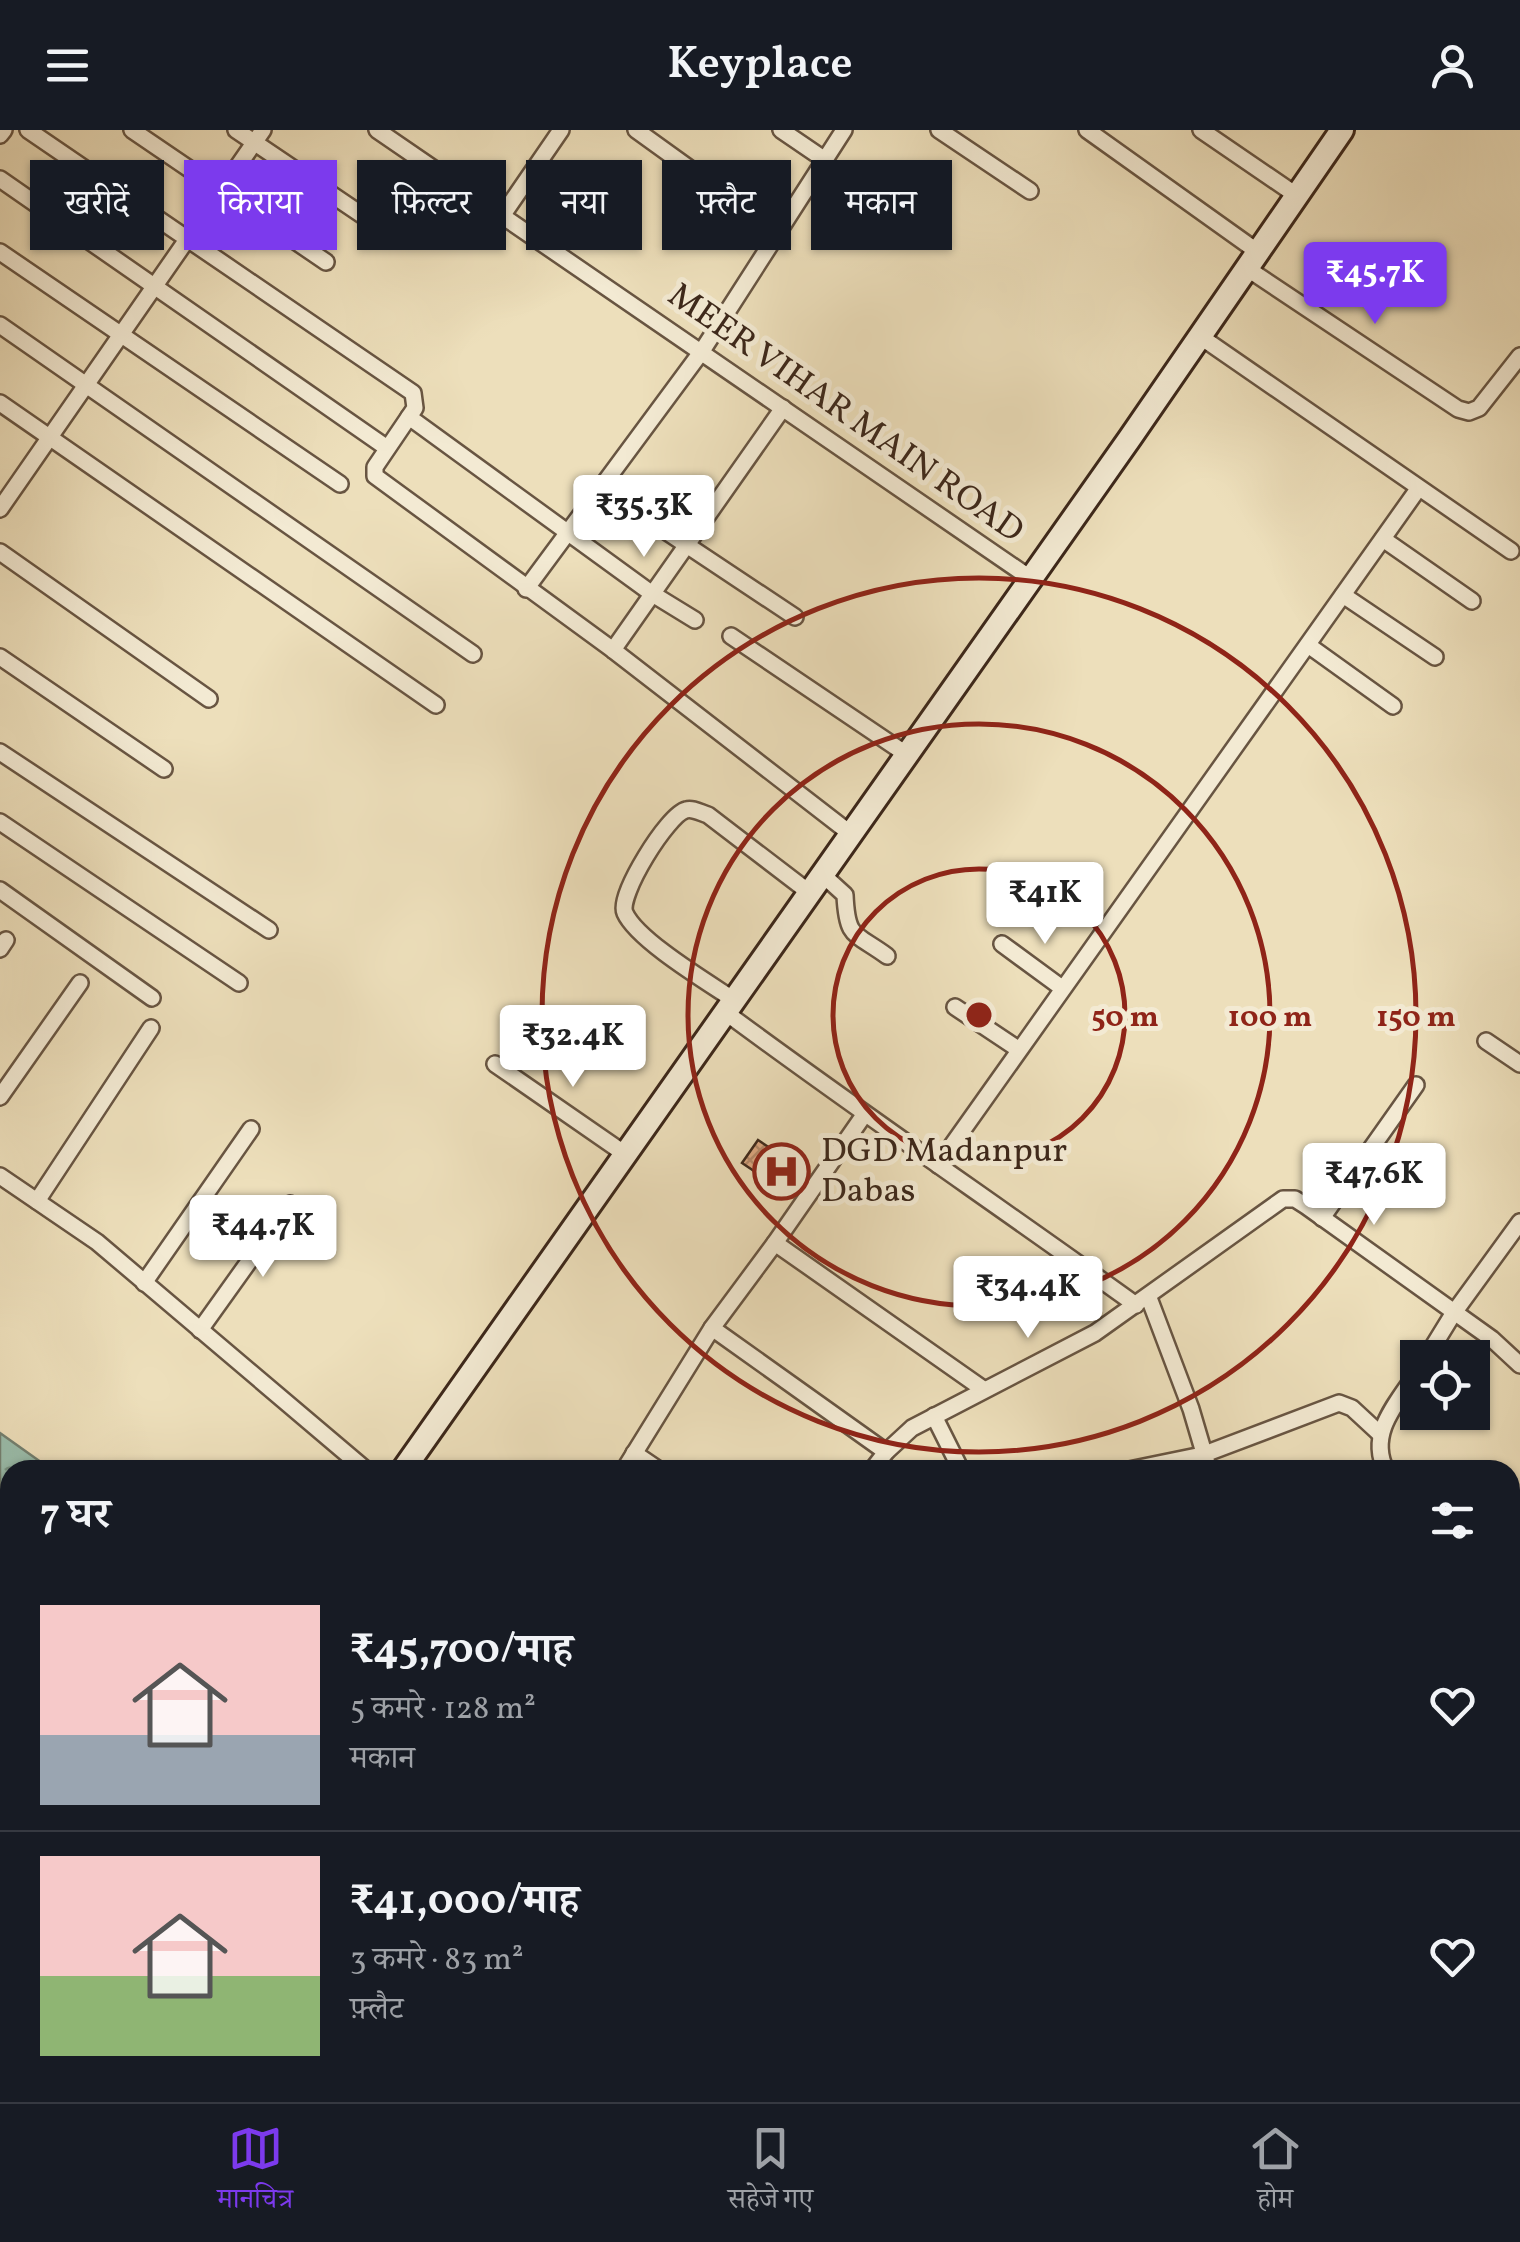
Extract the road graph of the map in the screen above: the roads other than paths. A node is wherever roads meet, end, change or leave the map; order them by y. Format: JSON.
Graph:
{"nodes":[{"id":1,"x":28,"y":130,"type":"edge"},
{"id":2,"x":132,"y":130,"type":"edge"},
{"id":3,"x":236,"y":130,"type":"edge"},
{"id":4,"x":377,"y":130,"type":"edge"},
{"id":5,"x":561,"y":130,"type":"edge"},
{"id":6,"x":636,"y":130,"type":"edge"},
{"id":7,"x":781,"y":130,"type":"edge"},
{"id":8,"x":844,"y":130,"type":"edge"},
{"id":9,"x":939,"y":130,"type":"edge"},
{"id":10,"x":1088,"y":130,"type":"edge"},
{"id":11,"x":1202,"y":130,"type":"edge"},
{"id":12,"x":1342,"y":130,"type":"edge"},
{"id":13,"x":259,"y":136,"type":"edge"},
{"id":14,"x":242,"y":160,"type":"edge"},
{"id":15,"x":421,"y":160,"type":"edge"},
{"id":16,"x":677,"y":160,"type":"edge"},
{"id":17,"x":825,"y":160,"type":"joint"},
{"id":18,"x":184,"y":166,"type":"edge"},
{"id":19,"x":0,"y":179,"type":"edge"},
{"id":20,"x":811,"y":182,"type":"edge"},
{"id":21,"x":1030,"y":191,"type":"dead end"},
{"id":22,"x":1296,"y":194,"type":"junction"},
{"id":23,"x":506,"y":210,"type":"edge"},
{"id":24,"x":357,"y":212,"type":"edge"},
{"id":25,"x":791,"y":214,"type":"edge"},
{"id":26,"x":506,"y":219,"type":"edge"},
{"id":27,"x":184,"y":235,"type":"edge"},
{"id":28,"x":184,"y":244,"type":"edge"},
{"id":29,"x":206,"y":250,"type":"edge"},
{"id":30,"x":308,"y":250,"type":"edge"},
{"id":31,"x":768,"y":250,"type":"edge"},
{"id":32,"x":0,"y":252,"type":"edge"},
{"id":33,"x":1253,"y":261,"type":"junction"},
{"id":34,"x":326,"y":262,"type":"dead end"},
{"id":35,"x":154,"y":287,"type":"junction"},
{"id":36,"x":0,"y":325,"type":"edge"},
{"id":37,"x":122,"y":334,"type":"junction"},
{"id":38,"x":1201,"y":337,"type":"junction"},
{"id":39,"x":702,"y":350,"type":"junction"},
{"id":40,"x":1520,"y":356,"type":"edge"},
{"id":41,"x":86,"y":385,"type":"junction"},
{"id":42,"x":0,"y":402,"type":"edge"},
{"id":43,"x":783,"y":408,"type":"junction"},
{"id":44,"x":409,"y":417,"type":"junction"},
{"id":45,"x":50,"y":438,"type":"junction"},
{"id":46,"x":387,"y":448,"type":"junction"},
{"id":47,"x":340,"y":484,"type":"dead end"},
{"id":48,"x":601,"y":488,"type":"junction"},
{"id":49,"x":1418,"y":490,"type":"junction"},
{"id":50,"x":0,"y":509,"type":"edge"},
{"id":51,"x":569,"y":534,"type":"junction"},
{"id":52,"x":1383,"y":539,"type":"junction"},
{"id":53,"x":688,"y":543,"type":"junction"},
{"id":54,"x":0,"y":552,"type":"edge"},
{"id":55,"x":1511,"y":552,"type":"dead end"},
{"id":56,"x":1030,"y":578,"type":"junction"},
{"id":57,"x":526,"y":589,"type":"junction"},
{"id":58,"x":652,"y":593,"type":"junction"},
{"id":59,"x":1343,"y":595,"type":"junction"},
{"id":60,"x":1472,"y":601,"type":"dead end"},
{"id":61,"x":795,"y":617,"type":"dead end"},
{"id":62,"x":695,"y":620,"type":"dead end"},
{"id":63,"x":731,"y":636,"type":"dead end"},
{"id":64,"x":1308,"y":645,"type":"junction"},
{"id":65,"x":612,"y":650,"type":"junction"},
{"id":66,"x":473,"y":654,"type":"dead end"},
{"id":67,"x":0,"y":657,"type":"edge"},
{"id":68,"x":1434,"y":657,"type":"dead end"},
{"id":69,"x":209,"y":699,"type":"dead end"},
{"id":70,"x":436,"y":704,"type":"dead end"},
{"id":71,"x":1393,"y":706,"type":"dead end"},
{"id":72,"x":0,"y":752,"type":"edge"},
{"id":73,"x":906,"y":754,"type":"junction"},
{"id":74,"x":164,"y":769,"type":"dead end"},
{"id":75,"x":0,"y":822,"type":"edge"},
{"id":76,"x":851,"y":834,"type":"junction"},
{"id":77,"x":817,"y":884,"type":"junction"},
{"id":78,"x":0,"y":890,"type":"edge"},
{"id":79,"x":270,"y":930,"type":"dead end"},
{"id":80,"x":1002,"y":944,"type":"dead end"},
{"id":81,"x":887,"y":956,"type":"dead end"},
{"id":82,"x":80,"y":983,"type":"dead end"},
{"id":83,"x":239,"y":983,"type":"dead end"},
{"id":84,"x":1062,"y":988,"type":"junction"},
{"id":85,"x":152,"y":998,"type":"dead end"},
{"id":86,"x":730,"y":1006,"type":"junction"},
{"id":87,"x":955,"y":1007,"type":"dead end"},
{"id":88,"x":151,"y":1028,"type":"dead end"},
{"id":89,"x":1486,"y":1041,"type":"dead end"},
{"id":90,"x":1018,"y":1050,"type":"junction"},
{"id":91,"x":495,"y":1064,"type":"dead end"},
{"id":92,"x":1520,"y":1064,"type":"edge"},
{"id":93,"x":1416,"y":1085,"type":"dead end"},
{"id":94,"x":0,"y":1097,"type":"edge"},
{"id":95,"x":864,"y":1115,"type":"junction"},
{"id":96,"x":252,"y":1129,"type":"dead end"},
{"id":97,"x":625,"y":1154,"type":"junction"},
{"id":98,"x":938,"y":1165,"type":"junction"},
{"id":99,"x":0,"y":1176,"type":"edge"},
{"id":100,"x":37,"y":1201,"type":"junction"},
{"id":101,"x":290,"y":1204,"type":"dead end"},
{"id":102,"x":1322,"y":1218,"type":"junction"},
{"id":103,"x":1520,"y":1222,"type":"edge"},
{"id":104,"x":776,"y":1244,"type":"junction"},
{"id":105,"x":144,"y":1283,"type":"junction"},
{"id":106,"x":1143,"y":1302,"type":"junction"},
{"id":107,"x":1453,"y":1314,"type":"junction"},
{"id":108,"x":712,"y":1328,"type":"junction"},
{"id":109,"x":200,"y":1330,"type":"junction"},
{"id":110,"x":1437,"y":1340,"type":"edge"},
{"id":111,"x":1520,"y":1366,"type":"edge"},
{"id":112,"x":983,"y":1389,"type":"junction"},
{"id":113,"x":1400,"y":1399,"type":"edge"},
{"id":114,"x":934,"y":1416,"type":"junction"},
{"id":115,"x":1379,"y":1432,"type":"junction"},
{"id":116,"x":886,"y":1452,"type":"junction"},
{"id":117,"x":634,"y":1453,"type":"junction"},
{"id":118,"x":354,"y":1460,"type":"edge"},
{"id":119,"x":411,"y":1460,"type":"edge"},
{"id":120,"x":630,"y":1460,"type":"edge"},
{"id":121,"x":644,"y":1460,"type":"edge"},
{"id":122,"x":880,"y":1460,"type":"edge"},
{"id":123,"x":956,"y":1460,"type":"edge"},
{"id":124,"x":1204,"y":1460,"type":"edge"},
{"id":125,"x":1210,"y":1460,"type":"edge"},
{"id":126,"x":1382,"y":1460,"type":"edge"}],
"edges":[{"from":1,"to":27,"type":"street"},
{"from":2,"to":18,"type":"street"},
{"from":3,"to":13,"type":"street"},
{"from":4,"to":15,"type":"street","name":"MEER VIHAR MAIN ROAD"},
{"from":5,"to":23,"type":"street"},
{"from":6,"to":16,"type":"street"},
{"from":7,"to":17,"type":"street"},
{"from":8,"to":17,"type":"street"},
{"from":9,"to":21,"type":"street"},
{"from":10,"to":33,"type":"street"},
{"from":11,"to":22,"type":"street"},
{"from":12,"to":22,"type":"main road"},
{"from":13,"to":14,"type":"street"},
{"from":13,"to":24,"type":"street"},
{"from":19,"to":35,"type":"street"},
{"from":20,"to":25,"type":"street"},
{"from":22,"to":33,"type":"main road"},
{"from":26,"to":39,"type":"street","name":"MEER VIHAR MAIN ROAD"},
{"from":28,"to":35,"type":"street"},
{"from":29,"to":44,"type":"street"},
{"from":30,"to":34,"type":"street"},
{"from":31,"to":39,"type":"street"},
{"from":32,"to":37,"type":"street"},
{"from":33,"to":38,"type":"main road"},
{"from":33,"to":40,"type":"street"},
{"from":35,"to":37,"type":"street"},
{"from":35,"to":46,"type":"street"},
{"from":36,"to":41,"type":"street"},
{"from":37,"to":41,"type":"street"},
{"from":37,"to":47,"type":"street"},
{"from":38,"to":49,"type":"street"},
{"from":38,"to":56,"type":"main road"},
{"from":39,"to":43,"type":"street","name":"MEER VIHAR MAIN ROAD"},
{"from":39,"to":48,"type":"street"},
{"from":41,"to":45,"type":"street"},
{"from":41,"to":66,"type":"street"},
{"from":42,"to":45,"type":"street"},
{"from":43,"to":53,"type":"street"},
{"from":43,"to":56,"type":"street","name":"MEER VIHAR MAIN ROAD"},
{"from":44,"to":46,"type":"street"},
{"from":44,"to":51,"type":"street"},
{"from":45,"to":50,"type":"street"},
{"from":45,"to":70,"type":"street"},
{"from":46,"to":57,"type":"street"},
{"from":48,"to":51,"type":"street"},
{"from":48,"to":53,"type":"street"},
{"from":49,"to":52,"type":"street"},
{"from":49,"to":55,"type":"street"},
{"from":51,"to":57,"type":"street"},
{"from":51,"to":58,"type":"street"},
{"from":52,"to":59,"type":"street"},
{"from":52,"to":60,"type":"street"},
{"from":53,"to":58,"type":"street"},
{"from":53,"to":61,"type":"street"},
{"from":54,"to":69,"type":"street"},
{"from":56,"to":73,"type":"main road"},
{"from":57,"to":65,"type":"street"},
{"from":58,"to":62,"type":"street"},
{"from":58,"to":65,"type":"street"},
{"from":59,"to":64,"type":"street"},
{"from":59,"to":68,"type":"street"},
{"from":63,"to":73,"type":"street"},
{"from":64,"to":71,"type":"street"},
{"from":64,"to":84,"type":"street"},
{"from":65,"to":76,"type":"street"},
{"from":67,"to":74,"type":"street"},
{"from":72,"to":79,"type":"street"},
{"from":73,"to":76,"type":"main road"},
{"from":75,"to":83,"type":"street"},
{"from":76,"to":77,"type":"main road"},
{"from":77,"to":81,"type":"street"},
{"from":77,"to":86,"type":"main road"},
{"from":77,"to":86,"type":"street"},
{"from":78,"to":85,"type":"street"},
{"from":80,"to":84,"type":"street"},
{"from":82,"to":94,"type":"street"},
{"from":84,"to":90,"type":"street"},
{"from":86,"to":95,"type":"street"},
{"from":86,"to":97,"type":"main road"},
{"from":87,"to":90,"type":"street"},
{"from":88,"to":100,"type":"street"},
{"from":89,"to":92,"type":"street"},
{"from":90,"to":98,"type":"street"},
{"from":91,"to":97,"type":"street"},
{"from":93,"to":102,"type":"street"},
{"from":95,"to":98,"type":"street"},
{"from":95,"to":104,"type":"street"},
{"from":96,"to":105,"type":"street"},
{"from":97,"to":119,"type":"main road"},
{"from":98,"to":106,"type":"street"},
{"from":99,"to":100,"type":"street"},
{"from":100,"to":105,"type":"street"},
{"from":101,"to":109,"type":"street"},
{"from":102,"to":106,"type":"street"},
{"from":102,"to":107,"type":"street"},
{"from":103,"to":107,"type":"street"},
{"from":104,"to":108,"type":"street"},
{"from":104,"to":112,"type":"street"},
{"from":105,"to":109,"type":"street"},
{"from":106,"to":112,"type":"street"},
{"from":106,"to":124,"type":"street"},
{"from":107,"to":110,"type":"street"},
{"from":107,"to":111,"type":"street"},
{"from":108,"to":116,"type":"street"},
{"from":108,"to":117,"type":"street"},
{"from":109,"to":118,"type":"street"},
{"from":112,"to":114,"type":"street"},
{"from":113,"to":115,"type":"street"},
{"from":114,"to":116,"type":"street"},
{"from":114,"to":123,"type":"street"},
{"from":115,"to":125,"type":"street"},
{"from":115,"to":126,"type":"street"},
{"from":116,"to":122,"type":"street"},
{"from":117,"to":120,"type":"street"},
{"from":117,"to":121,"type":"street"}]}
